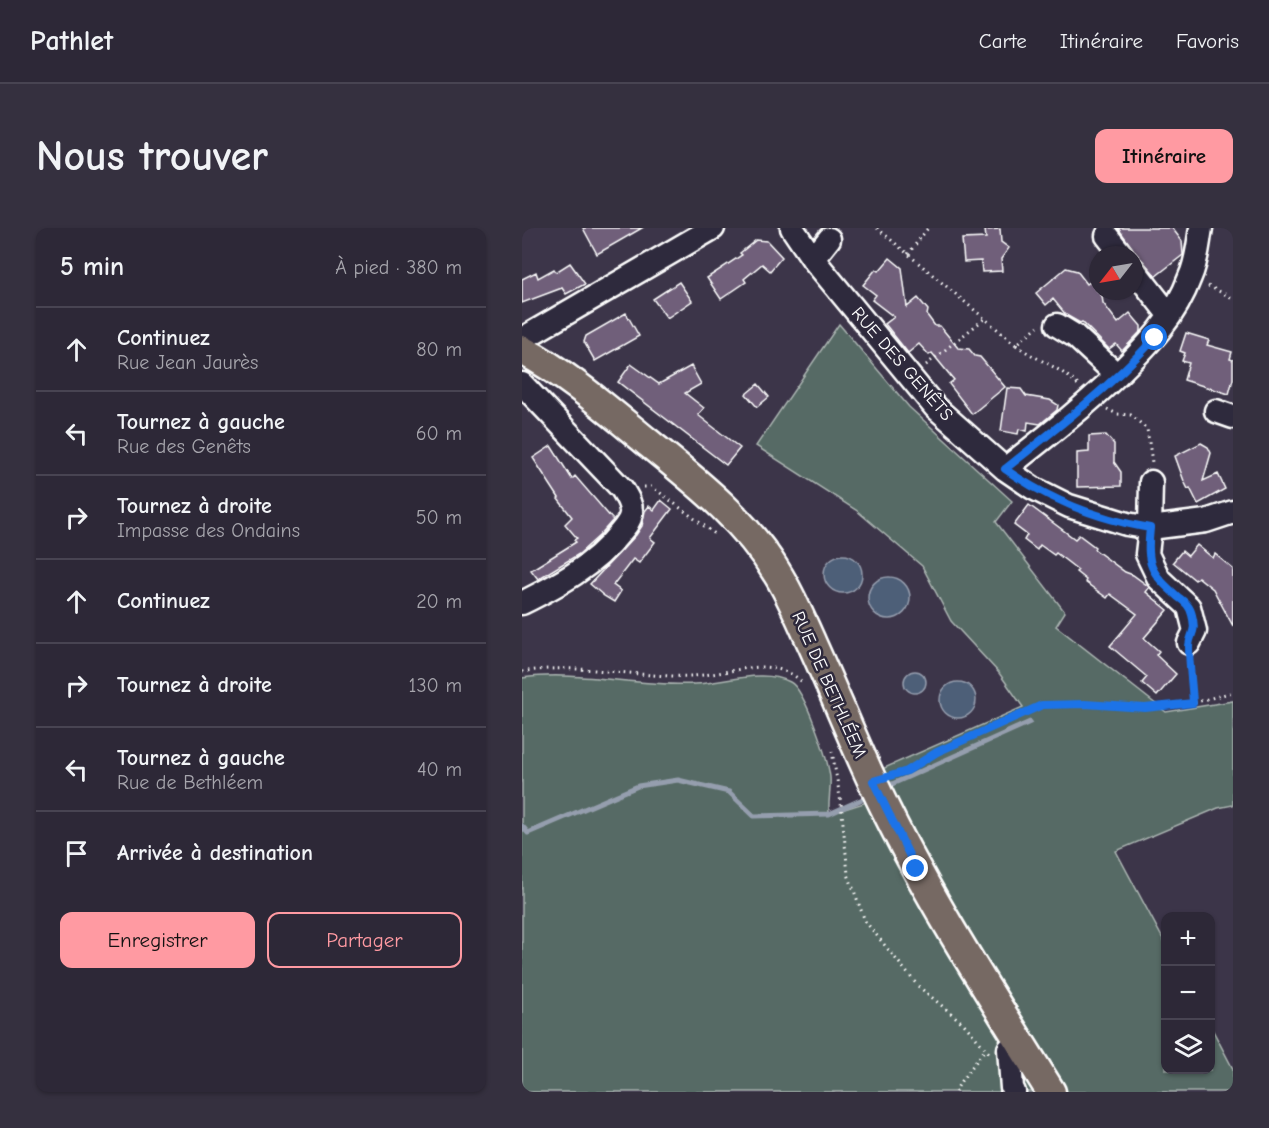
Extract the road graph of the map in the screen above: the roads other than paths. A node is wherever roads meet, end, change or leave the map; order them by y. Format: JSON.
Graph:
{"nodes":[{"id":1,"x":713,"y":228,"type":"edge"},
{"id":2,"x":792,"y":228,"type":"edge"},
{"id":3,"x":1200,"y":228,"type":"edge"},
{"id":4,"x":1107,"y":236,"type":"dead end"},
{"id":5,"x":829,"y":239,"type":"dead end"},
{"id":6,"x":1115,"y":246,"type":"edge"},
{"id":7,"x":813,"y":259,"type":"junction"},
{"id":8,"x":1143,"y":282,"type":"edge"},
{"id":9,"x":1170,"y":316,"type":"junction"},
{"id":10,"x":1057,"y":325,"type":"road end"},
{"id":11,"x":522,"y":339,"type":"edge"},
{"id":12,"x":522,"y":350,"type":"edge"},
{"id":13,"x":1117,"y":375,"type":"junction"},
{"id":14,"x":522,"y":384,"type":"edge"},
{"id":15,"x":1005,"y":469,"type":"junction"},
{"id":16,"x":1151,"y":482,"type":"dead end"},
{"id":17,"x":1233,"y":512,"type":"edge"},
{"id":18,"x":1150,"y":528,"type":"junction"},
{"id":19,"x":522,"y":603,"type":"edge"},
{"id":20,"x":1189,"y":643,"type":"road end"},
{"id":21,"x":1022,"y":1044,"type":"junction"},
{"id":22,"x":1014,"y":1092,"type":"edge"},
{"id":23,"x":1051,"y":1092,"type":"edge"}],
"edges":[{"from":1,"to":11,"type":"street"},
{"from":2,"to":7,"type":"street","name":"RUE DES GENÊTS"},
{"from":3,"to":9,"type":"street"},
{"from":4,"to":6,"type":"street"},
{"from":5,"to":7,"type":"street"},
{"from":7,"to":15,"type":"street","name":"RUE DES GENÊTS"},
{"from":8,"to":9,"type":"street"},
{"from":9,"to":13,"type":"street"},
{"from":10,"to":13,"type":"street"},
{"from":12,"to":21,"type":"main road","name":"RUE DE BETHLÉEM"},
{"from":13,"to":15,"type":"street"},
{"from":14,"to":19,"type":"street"},
{"from":15,"to":18,"type":"street","name":"RUE DES GENÊTS"},
{"from":16,"to":18,"type":"street"},
{"from":17,"to":18,"type":"street","name":"RUE DES GENÊTS"},
{"from":18,"to":20,"type":"street"},
{"from":21,"to":22,"type":"street"},
{"from":21,"to":23,"type":"main road","name":"RUE DE BETHLÉEM"}]}
